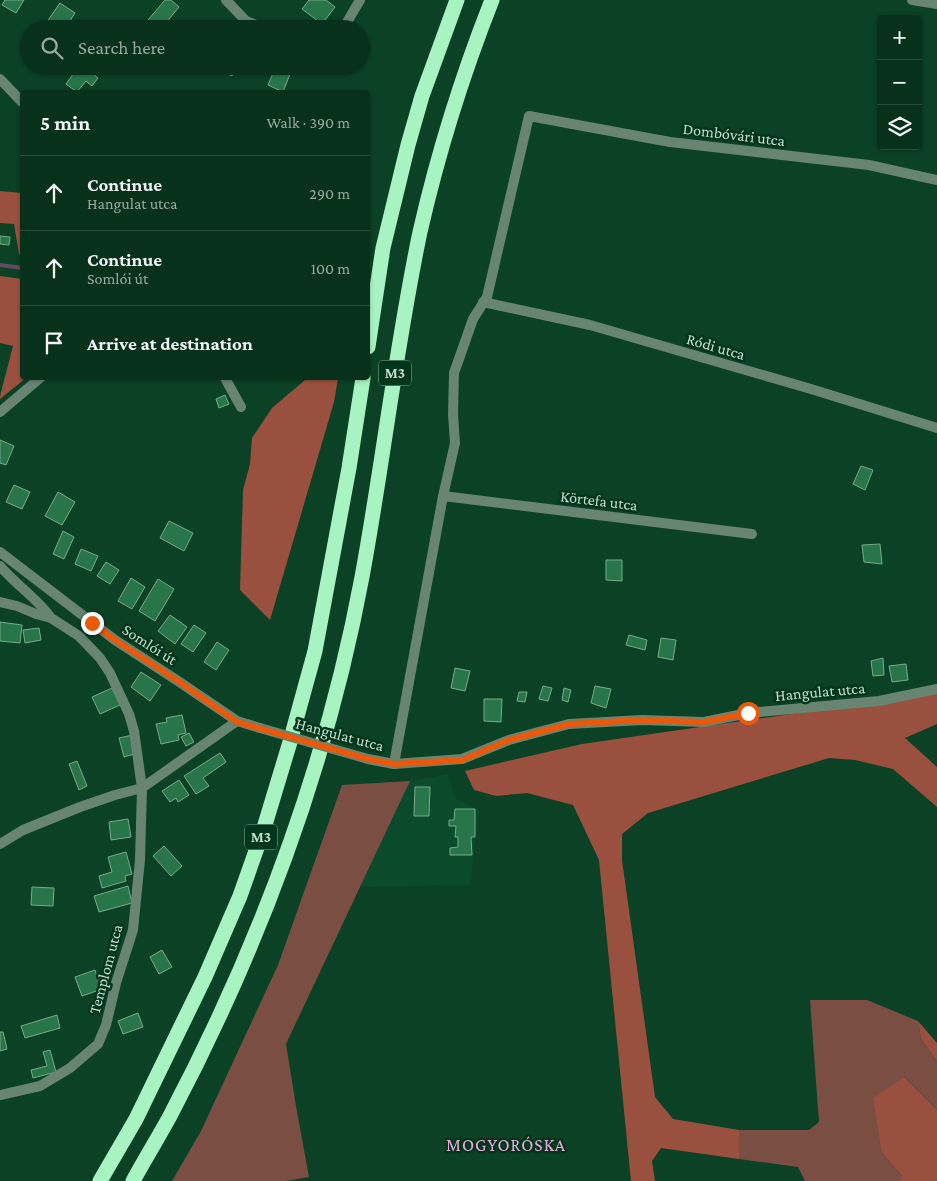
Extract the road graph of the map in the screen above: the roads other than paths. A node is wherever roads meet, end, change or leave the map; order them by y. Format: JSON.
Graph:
{"nodes":[{"id":1,"x":226,"y":0,"type":"edge"},
{"id":2,"x":360,"y":0,"type":"edge"},
{"id":3,"x":457,"y":0,"type":"edge"},
{"id":4,"x":492,"y":0,"type":"edge"},
{"id":5,"x":912,"y":0,"type":"edge"},
{"id":6,"x":937,"y":4,"type":"edge"},
{"id":7,"x":245,"y":20,"type":"edge"},
{"id":8,"x":348,"y":20,"type":"edge"},
{"id":9,"x":0,"y":79,"type":"edge"},
{"id":10,"x":20,"y":100,"type":"edge"},
{"id":11,"x":937,"y":180,"type":"edge"},
{"id":12,"x":483,"y":302,"type":"junction"},
{"id":13,"x":370,"y":334,"type":"edge"},
{"id":14,"x":38,"y":380,"type":"edge"},
{"id":15,"x":226,"y":380,"type":"edge"},
{"id":16,"x":363,"y":380,"type":"edge"},
{"id":17,"x":242,"y":407,"type":"dead end"},
{"id":18,"x":0,"y":412,"type":"edge"},
{"id":19,"x":937,"y":428,"type":"edge"},
{"id":20,"x":443,"y":496,"type":"junction"},
{"id":21,"x":752,"y":534,"type":"dead end"},
{"id":22,"x":0,"y":552,"type":"edge"},
{"id":23,"x":0,"y":566,"type":"edge"},
{"id":24,"x":0,"y":602,"type":"edge"},
{"id":25,"x":51,"y":618,"type":"junction"},
{"id":26,"x":937,"y":689,"type":"edge"},
{"id":27,"x":237,"y":722,"type":"junction"},
{"id":28,"x":394,"y":764,"type":"junction"},
{"id":29,"x":142,"y":788,"type":"junction"},
{"id":30,"x":0,"y":844,"type":"edge"},
{"id":31,"x":0,"y":1095,"type":"edge"},
{"id":32,"x":100,"y":1181,"type":"edge"},
{"id":33,"x":133,"y":1181,"type":"edge"}],
"edges":[{"from":1,"to":7,"type":"street"},
{"from":2,"to":8,"type":"street"},
{"from":3,"to":13,"type":"highway","number":"M3"},
{"from":4,"to":33,"type":"highway","number":"M3"},
{"from":5,"to":6,"type":"street"},
{"from":9,"to":10,"type":"street"},
{"from":11,"to":12,"type":"street","name":"Dombóvári utca"},
{"from":12,"to":19,"type":"street","name":"Ródi utca"},
{"from":12,"to":20,"type":"street"},
{"from":14,"to":18,"type":"street"},
{"from":15,"to":17,"type":"street"},
{"from":16,"to":32,"type":"highway","number":"M3"},
{"from":20,"to":21,"type":"street","name":"Körtefa utca"},
{"from":20,"to":28,"type":"street"},
{"from":22,"to":27,"type":"street","name":"Somlói út"},
{"from":23,"to":25,"type":"street"},
{"from":24,"to":25,"type":"street"},
{"from":25,"to":29,"type":"street","name":"Templom utca"},
{"from":26,"to":28,"type":"street","name":"Hangulat utca"},
{"from":27,"to":28,"type":"street","name":"Hangulat utca","bridge":true},
{"from":27,"to":29,"type":"street"},
{"from":29,"to":30,"type":"street"},
{"from":29,"to":31,"type":"street","name":"Templom utca"}]}
